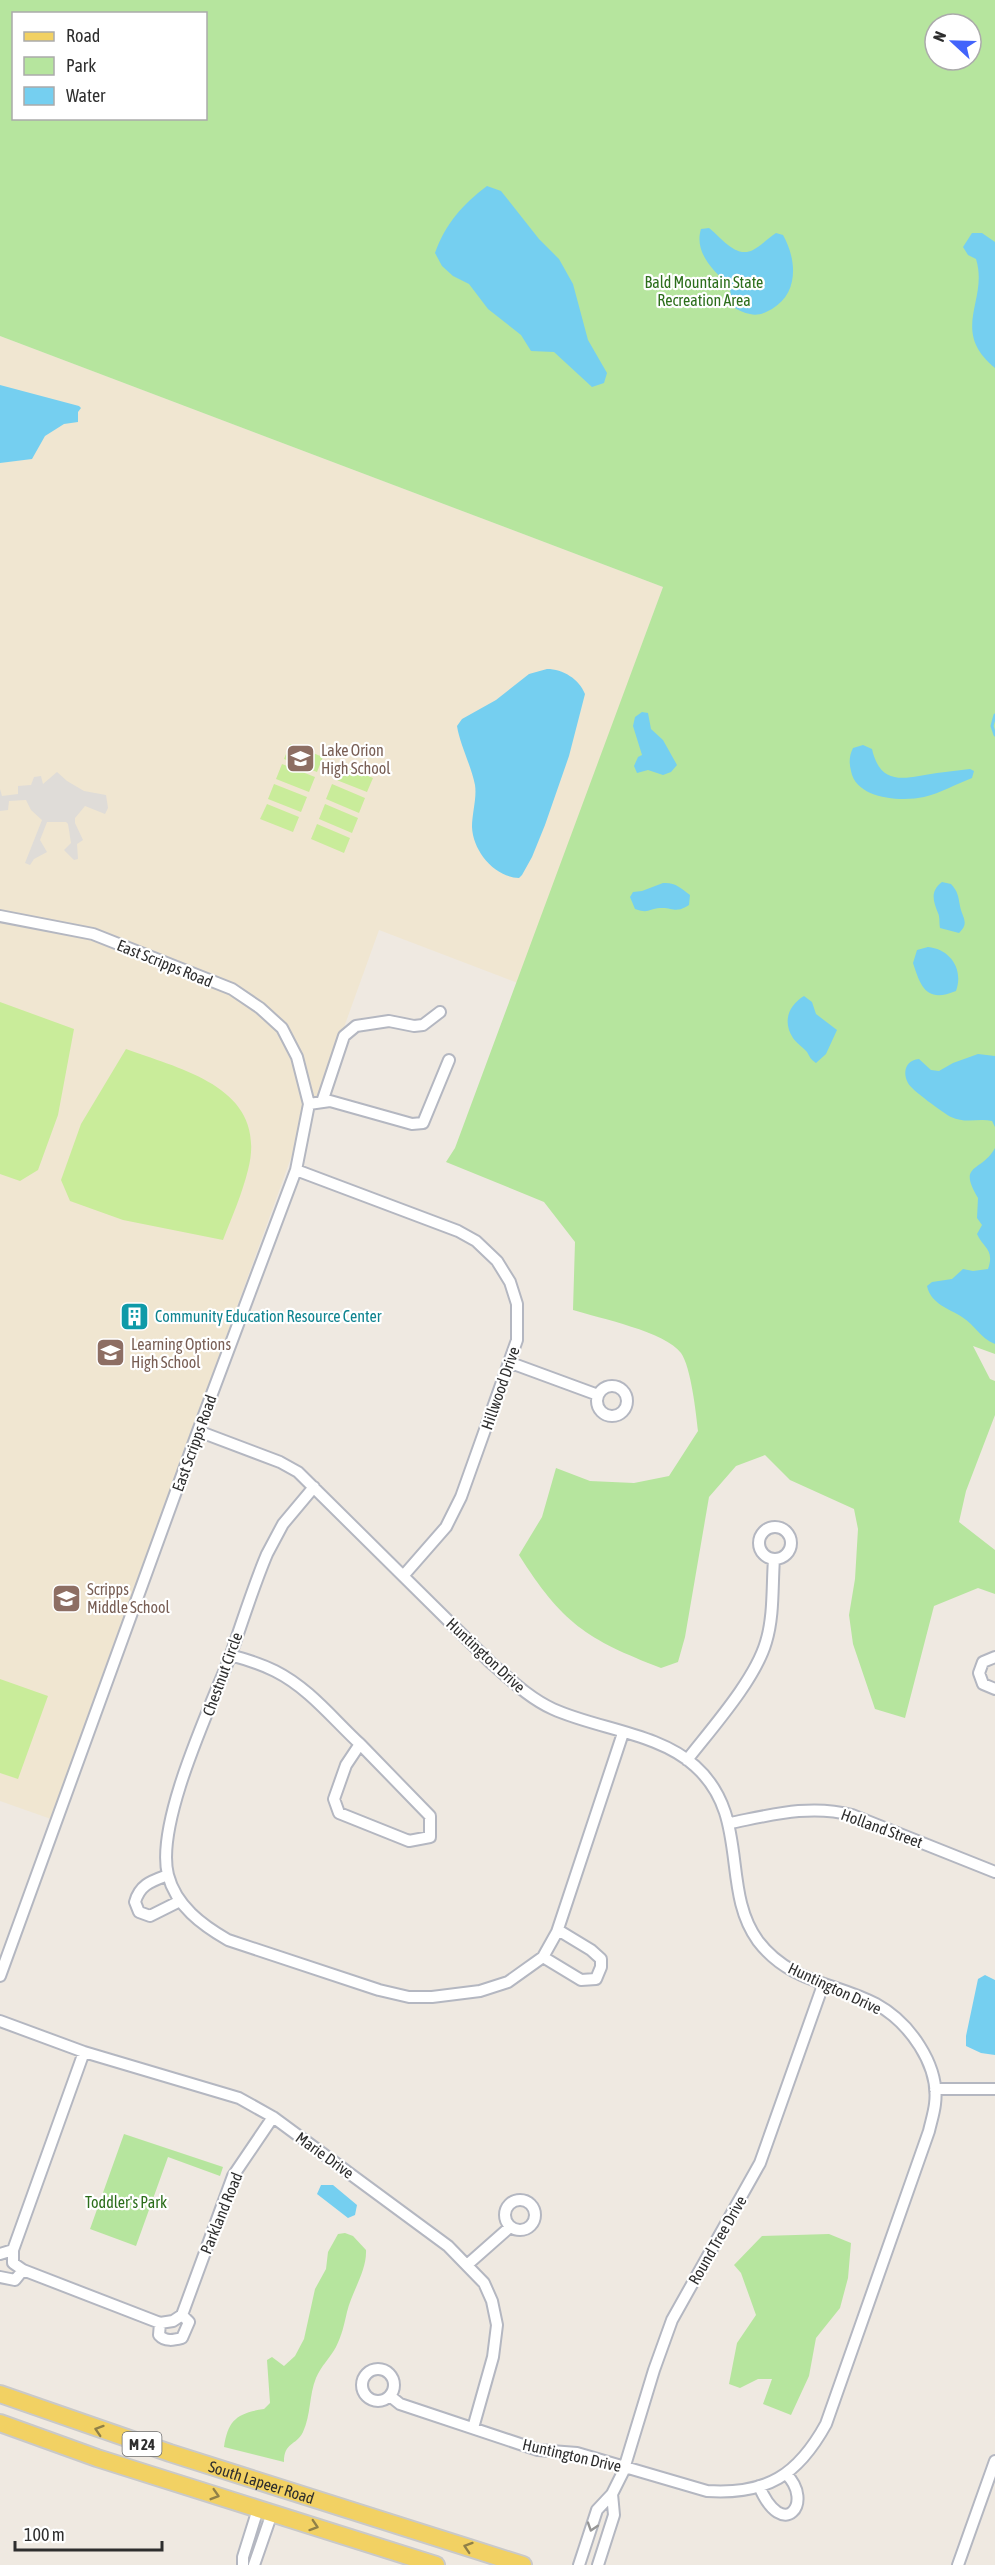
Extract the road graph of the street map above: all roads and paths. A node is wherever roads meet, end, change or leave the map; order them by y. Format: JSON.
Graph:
{"nodes":[{"id":1,"x":0,"y":916,"type":"edge"},
{"id":2,"x":440,"y":1012,"type":"dead end"},
{"id":3,"x":449,"y":1060,"type":"dead end"},
{"id":4,"x":322,"y":1102,"type":"junction"},
{"id":5,"x":309,"y":1104,"type":"junction"},
{"id":6,"x":296,"y":1170,"type":"junction"},
{"id":7,"x":511,"y":1363,"type":"junction"},
{"id":8,"x":598,"y":1395,"type":"dead end"},
{"id":9,"x":198,"y":1431,"type":"junction"},
{"id":10,"x":314,"y":1487,"type":"junction"},
{"id":11,"x":774,"y":1559,"type":"dead end"},
{"id":12,"x":404,"y":1575,"type":"junction"},
{"id":13,"x":230,"y":1654,"type":"junction"},
{"id":14,"x":995,"y":1657,"type":"edge"},
{"id":15,"x":995,"y":1689,"type":"edge"},
{"id":16,"x":623,"y":1733,"type":"junction"},
{"id":17,"x":360,"y":1744,"type":"junction"},
{"id":18,"x":687,"y":1760,"type":"junction"},
{"id":19,"x":730,"y":1823,"type":"junction"},
{"id":20,"x":995,"y":1872,"type":"edge"},
{"id":21,"x":168,"y":1875,"type":"junction"},
{"id":22,"x":180,"y":1901,"type":"junction"},
{"id":23,"x":558,"y":1930,"type":"junction"},
{"id":24,"x":543,"y":1957,"type":"junction"},
{"id":25,"x":0,"y":1976,"type":"edge"},
{"id":26,"x":823,"y":1985,"type":"junction"},
{"id":27,"x":0,"y":2021,"type":"edge"},
{"id":28,"x":84,"y":2052,"type":"junction"},
{"id":29,"x":995,"y":2089,"type":"edge"},
{"id":30,"x":935,"y":2090,"type":"junction"},
{"id":31,"x":273,"y":2117,"type":"junction"},
{"id":32,"x":510,"y":2227,"type":"dead end"},
{"id":33,"x":13,"y":2250,"type":"junction"},
{"id":34,"x":0,"y":2254,"type":"edge"},
{"id":35,"x":467,"y":2265,"type":"junction"},
{"id":36,"x":23,"y":2270,"type":"junction"},
{"id":37,"x":0,"y":2277,"type":"edge"},
{"id":38,"x":182,"y":2315,"type":"junction"},
{"id":39,"x":160,"y":2323,"type":"junction"},
{"id":40,"x":0,"y":2394,"type":"edge"},
{"id":41,"x":390,"y":2396,"type":"dead end"},
{"id":42,"x":0,"y":2423,"type":"edge"},
{"id":43,"x":473,"y":2428,"type":"junction"},
{"id":44,"x":159,"y":2450,"type":"junction"},
{"id":45,"x":995,"y":2461,"type":"edge"},
{"id":46,"x":625,"y":2466,"type":"junction"},
{"id":47,"x":142,"y":2472,"type":"junction"},
{"id":48,"x":786,"y":2474,"type":"junction"},
{"id":49,"x":759,"y":2486,"type":"junction"},
{"id":50,"x":275,"y":2487,"type":"junction"},
{"id":51,"x":990,"y":2491,"type":"edge"},
{"id":52,"x":612,"y":2494,"type":"junction"},
{"id":53,"x":265,"y":2511,"type":"junction"},
{"id":54,"x":243,"y":2565,"type":"edge"},
{"id":55,"x":254,"y":2565,"type":"edge"},
{"id":56,"x":436,"y":2565,"type":"edge"},
{"id":57,"x":523,"y":2565,"type":"edge"},
{"id":58,"x":579,"y":2565,"type":"edge"},
{"id":59,"x":598,"y":2565,"type":"edge"},
{"id":60,"x":958,"y":2565,"type":"edge"}],
"edges":[{"from":1,"to":5,"type":"street","name":"East Scripps Road"},
{"from":2,"to":4,"type":"street"},
{"from":3,"to":4,"type":"street"},
{"from":4,"to":5,"type":"street"},
{"from":5,"to":6,"type":"street","name":"East Scripps Road"},
{"from":6,"to":7,"type":"street","name":"Hillwood Drive"},
{"from":6,"to":9,"type":"street","name":"East Scripps Road"},
{"from":7,"to":8,"type":"street"},
{"from":7,"to":12,"type":"street","name":"Hillwood Drive"},
{"from":9,"to":10,"type":"street","name":"Huntington Drive"},
{"from":9,"to":25,"type":"street","name":"East Scripps Road"},
{"from":10,"to":12,"type":"street","name":"Huntington Drive"},
{"from":10,"to":13,"type":"street","name":"Chestnut Circle"},
{"from":11,"to":18,"type":"street"},
{"from":12,"to":16,"type":"street","name":"Huntington Drive"},
{"from":13,"to":17,"type":"street"},
{"from":13,"to":21,"type":"street","name":"Chestnut Circle"},
{"from":14,"to":15,"type":"street"},
{"from":16,"to":18,"type":"street","name":"Huntington Drive"},
{"from":16,"to":23,"type":"street","name":"Chestnut Circle"},
{"from":17,"to":17,"type":"street"},
{"from":18,"to":19,"type":"street","name":"Huntington Drive"},
{"from":19,"to":20,"type":"street","name":"Holland Street"},
{"from":19,"to":26,"type":"street","name":"Huntington Drive"},
{"from":21,"to":22,"type":"street","name":"Chestnut Circle"},
{"from":21,"to":22,"type":"street"},
{"from":22,"to":24,"type":"street","name":"Chestnut Circle"},
{"from":23,"to":24,"type":"street","name":"Chestnut Circle"},
{"from":23,"to":24,"type":"street"},
{"from":26,"to":30,"type":"street","name":"Huntington Drive"},
{"from":26,"to":46,"type":"street","name":"Round Tree Drive"},
{"from":27,"to":28,"type":"street","name":"Marie Drive"},
{"from":28,"to":31,"type":"street","name":"Marie Drive"},
{"from":28,"to":33,"type":"street"},
{"from":29,"to":30,"type":"street"},
{"from":30,"to":48,"type":"street","name":"Huntington Drive"},
{"from":31,"to":35,"type":"street","name":"Marie Drive"},
{"from":31,"to":38,"type":"street","name":"Parkland Road"},
{"from":32,"to":35,"type":"street"},
{"from":33,"to":34,"type":"street"},
{"from":33,"to":36,"type":"street"},
{"from":35,"to":43,"type":"street","name":"Marie Drive"},
{"from":36,"to":37,"type":"street"},
{"from":36,"to":39,"type":"street","name":"Parkland Road"},
{"from":38,"to":39,"type":"street"},
{"from":38,"to":39,"type":"street","name":"Parkland Road"},
{"from":44,"to":40,"type":"main road","name":"South Lapeer Road","number":"M 24","one_way":true},
{"from":41,"to":43,"type":"street","name":"Huntington Drive"},
{"from":42,"to":47,"type":"main road","name":"South Lapeer Road","number":"M 24"},
{"from":43,"to":46,"type":"street","name":"Huntington Drive"},
{"from":44,"to":47,"type":"main road"},
{"from":44,"to":50,"type":"main road","name":"South Lapeer Road","number":"M 24"},
{"from":45,"to":51,"type":"street"},
{"from":46,"to":49,"type":"street","name":"Huntington Drive"},
{"from":46,"to":52,"type":"street","name":"Round Tree Drive"},
{"from":47,"to":53,"type":"main road","name":"South Lapeer Road","number":"M 24","one_way":true},
{"from":48,"to":49,"type":"street","name":"Huntington Drive"},
{"from":48,"to":49,"type":"street"},
{"from":50,"to":53,"type":"main road"},
{"from":57,"to":50,"type":"main road","name":"South Lapeer Road","number":"M 24","one_way":true},
{"from":51,"to":60,"type":"street"},
{"from":52,"to":58,"type":"street","name":"Round Tree Drive","one_way":true},
{"from":52,"to":59,"type":"street","name":"Round Tree Drive"},
{"from":53,"to":54,"type":"street"},
{"from":53,"to":55,"type":"street"},
{"from":53,"to":56,"type":"main road","name":"South Lapeer Road","number":"M 24","one_way":true}]}
